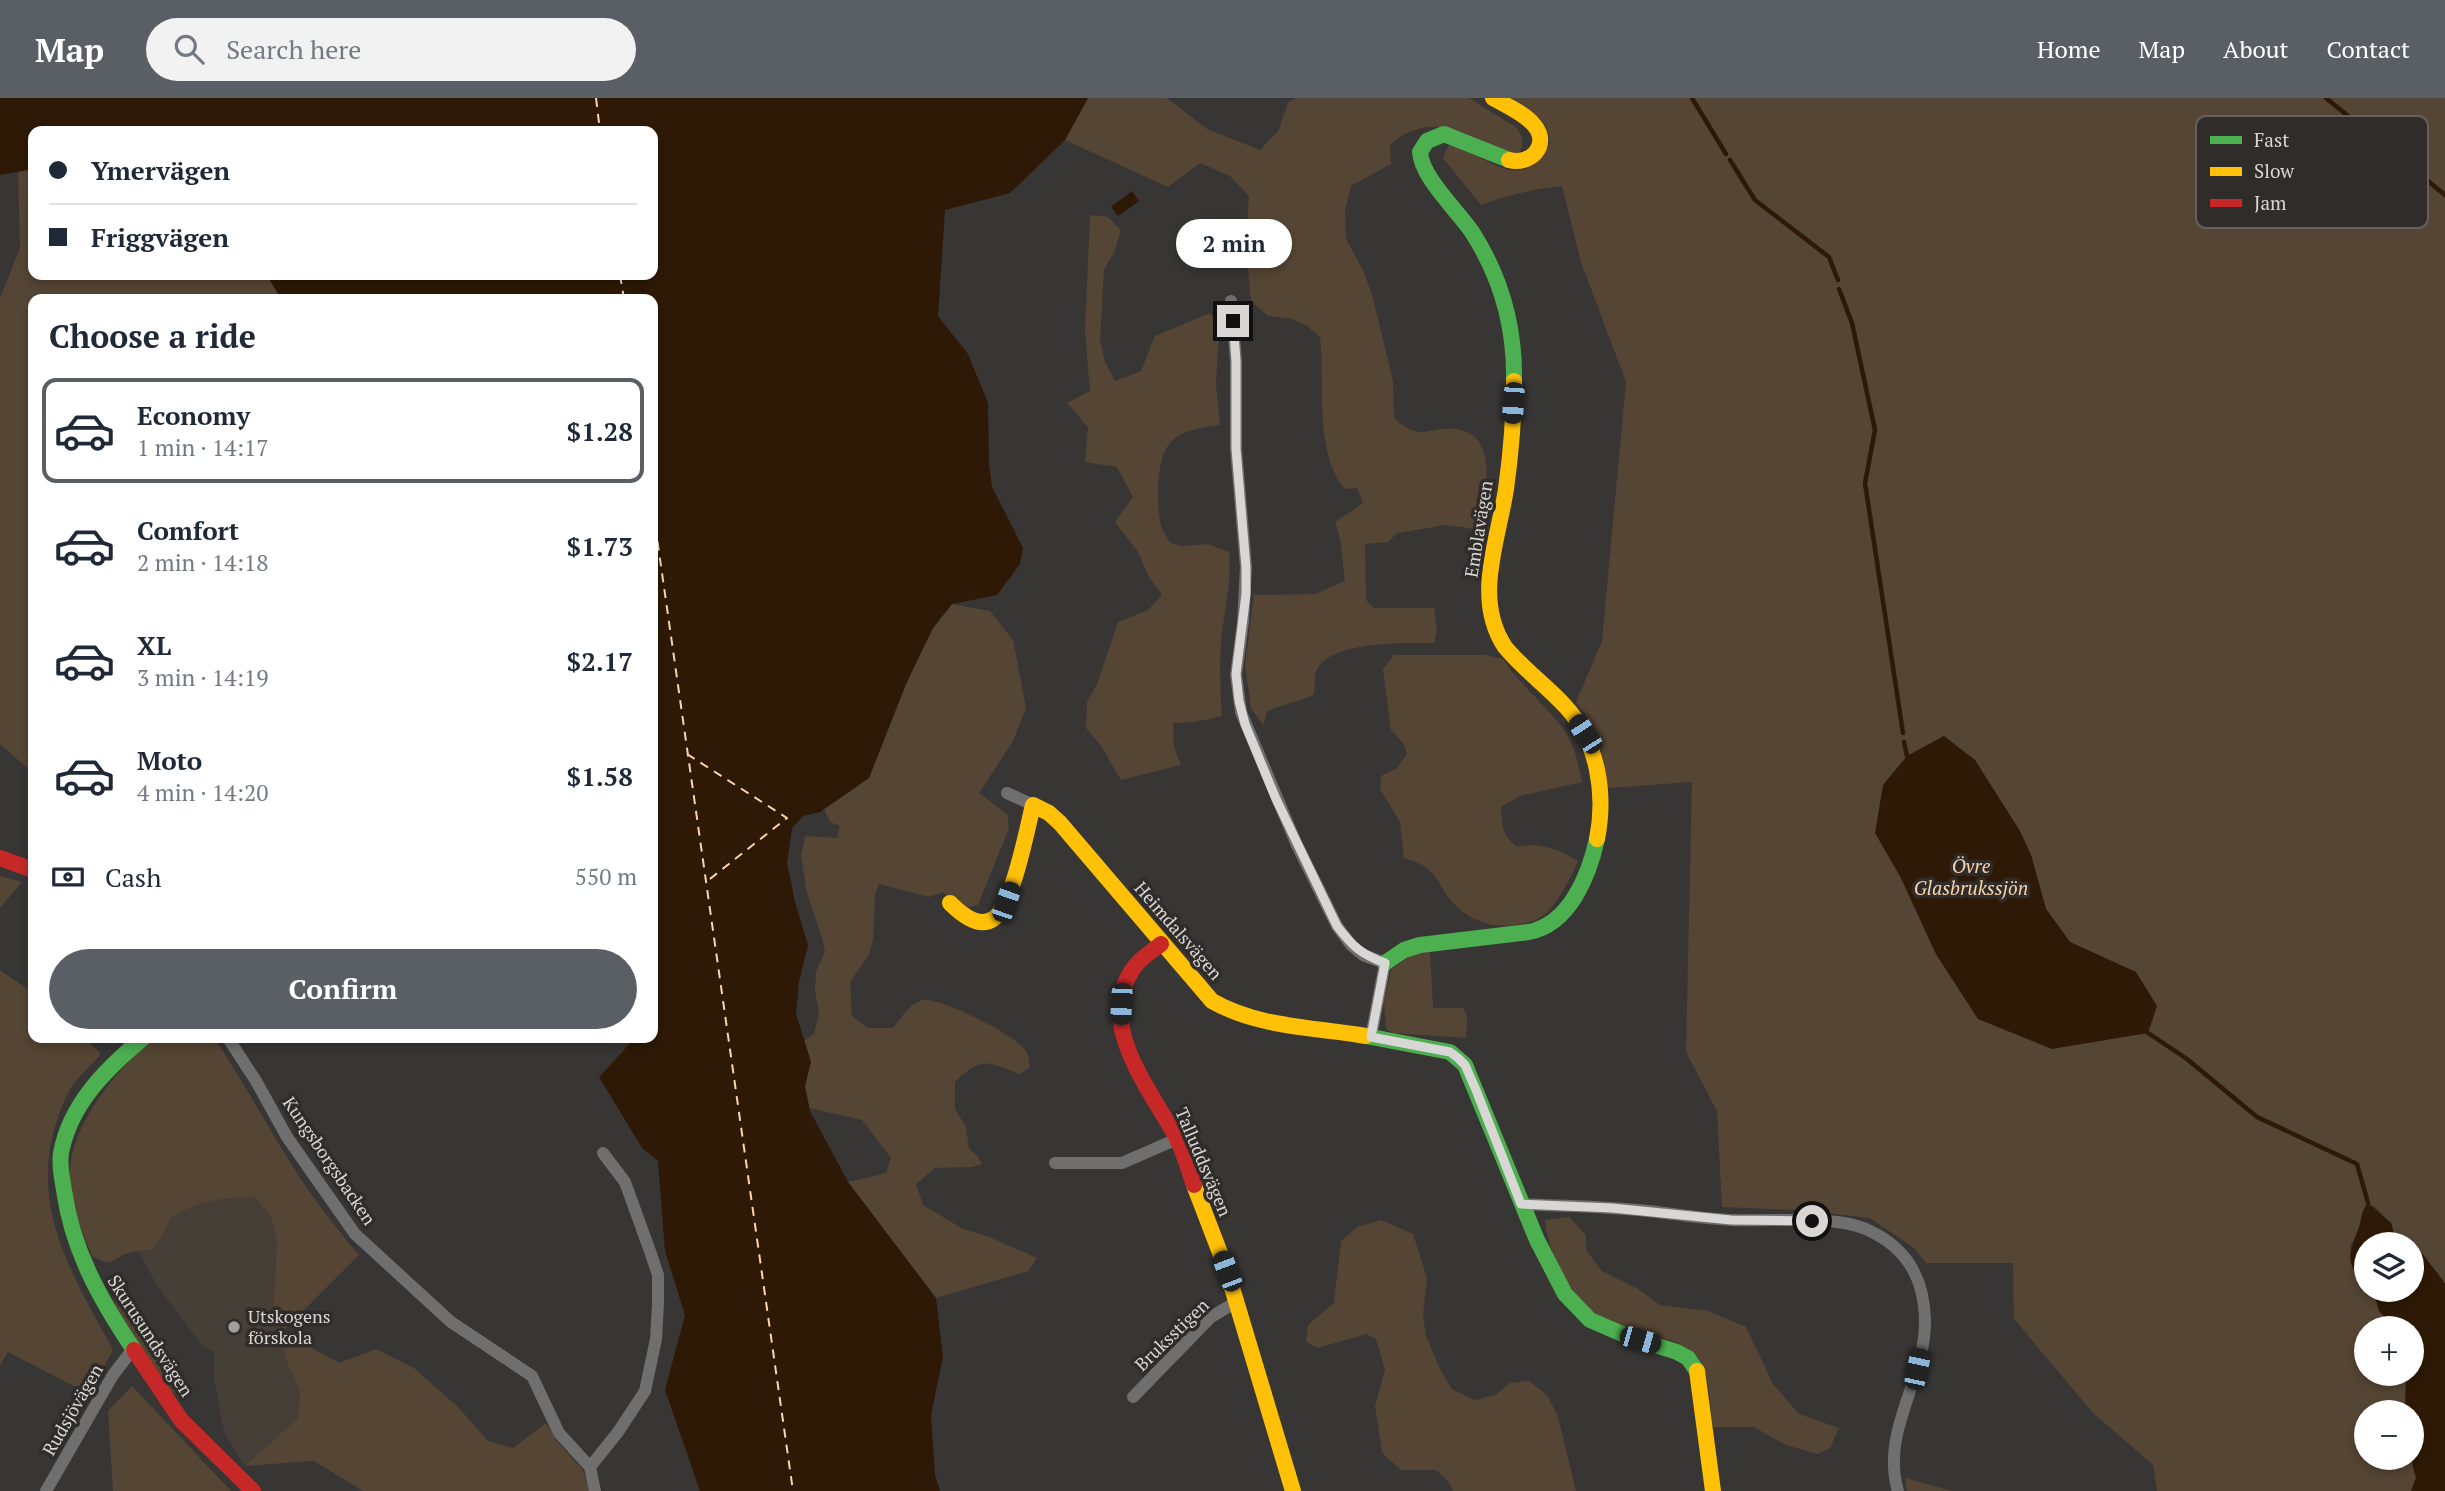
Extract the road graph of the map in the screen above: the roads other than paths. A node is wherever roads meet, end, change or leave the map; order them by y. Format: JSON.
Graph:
{"nodes":[{"id":1,"x":1493,"y":98,"type":"edge"},
{"id":2,"x":1231,"y":301,"type":"dead end"},
{"id":3,"x":1007,"y":793,"type":"dead end"},
{"id":4,"x":1033,"y":805,"type":"junction"},
{"id":5,"x":0,"y":858,"type":"edge"},
{"id":6,"x":28,"y":868,"type":"edge"},
{"id":7,"x":950,"y":904,"type":"dead end"},
{"id":8,"x":1161,"y":944,"type":"junction"},
{"id":9,"x":1385,"y":963,"type":"junction"},
{"id":10,"x":1371,"y":1037,"type":"junction"},
{"id":11,"x":136,"y":1043,"type":"edge"},
{"id":12,"x":231,"y":1043,"type":"edge"},
{"id":13,"x":1177,"y":1139,"type":"junction"},
{"id":14,"x":603,"y":1153,"type":"dead end"},
{"id":15,"x":1055,"y":1163,"type":"dead end"},
{"id":16,"x":1521,"y":1204,"type":"junction"},
{"id":17,"x":1238,"y":1301,"type":"junction"},
{"id":18,"x":133,"y":1349,"type":"junction"},
{"id":19,"x":1133,"y":1397,"type":"dead end"},
{"id":20,"x":590,"y":1467,"type":"junction"},
{"id":21,"x":46,"y":1491,"type":"edge"},
{"id":22,"x":253,"y":1491,"type":"edge"},
{"id":23,"x":595,"y":1491,"type":"edge"},
{"id":24,"x":1293,"y":1491,"type":"edge"},
{"id":25,"x":1713,"y":1491,"type":"edge"},
{"id":26,"x":1898,"y":1491,"type":"edge"}],
"edges":[{"from":1,"to":9,"type":"street","name":"Emblavägen"},
{"from":2,"to":9,"type":"street"},
{"from":3,"to":4,"type":"street"},
{"from":4,"to":7,"type":"street"},
{"from":4,"to":8,"type":"street","name":"Heimdalsvägen"},
{"from":5,"to":6,"type":"street"},
{"from":8,"to":10,"type":"street","name":"Heimdalsvägen"},
{"from":8,"to":13,"type":"street","name":"Talluddsvägen"},
{"from":9,"to":10,"type":"street"},
{"from":10,"to":16,"type":"street","name":"Heimdalsvägen"},
{"from":11,"to":18,"type":"street","name":"Skurusundsvägen"},
{"from":12,"to":20,"type":"street","name":"Kungsborgsbacken"},
{"from":13,"to":15,"type":"street"},
{"from":13,"to":17,"type":"street","name":"Talluddsvägen"},
{"from":14,"to":20,"type":"street"},
{"from":16,"to":25,"type":"street","name":"Heimdalsvägen"},
{"from":16,"to":26,"type":"street"},
{"from":17,"to":19,"type":"street","name":"Bruksstigen"},
{"from":17,"to":24,"type":"street","name":"Talluddsvägen"},
{"from":18,"to":21,"type":"street","name":"Rudsjövägen"},
{"from":18,"to":22,"type":"street","name":"Skurusundsvägen"},
{"from":20,"to":23,"type":"street"}]}
